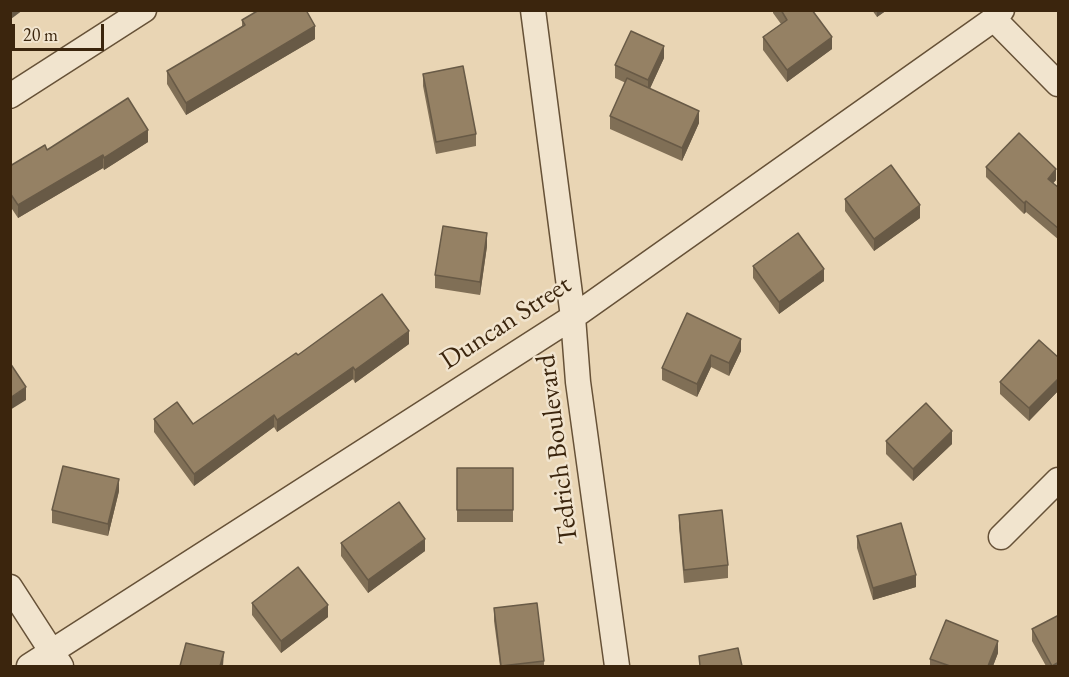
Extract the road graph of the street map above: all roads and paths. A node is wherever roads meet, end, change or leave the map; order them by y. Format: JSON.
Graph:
{"nodes":[{"id":1,"x":144,"y":10,"type":"edge"},
{"id":2,"x":533,"y":10,"type":"edge"},
{"id":3,"x":998,"y":15,"type":"edge"},
{"id":4,"x":1059,"y":84,"type":"edge"},
{"id":5,"x":10,"y":96,"type":"edge"},
{"id":6,"x":573,"y":316,"type":"junction"},
{"id":7,"x":1059,"y":480,"type":"edge"},
{"id":8,"x":1001,"y":537,"type":"dead end"},
{"id":9,"x":10,"y":587,"type":"edge"},
{"id":10,"x":57,"y":659,"type":"edge"},
{"id":11,"x":29,"y":666,"type":"edge"},
{"id":12,"x":617,"y":666,"type":"edge"}],
"edges":[{"from":1,"to":5,"type":"street"},
{"from":2,"to":6,"type":"street","name":"Tedrich Boulevard"},
{"from":3,"to":4,"type":"street"},
{"from":3,"to":6,"type":"street","name":"Duncan Street"},
{"from":6,"to":10,"type":"street","name":"Duncan Street"},
{"from":6,"to":12,"type":"street","name":"Tedrich Boulevard"},
{"from":7,"to":8,"type":"street"},
{"from":9,"to":10,"type":"street"},
{"from":10,"to":11,"type":"street","name":"Duncan Street"}]}
